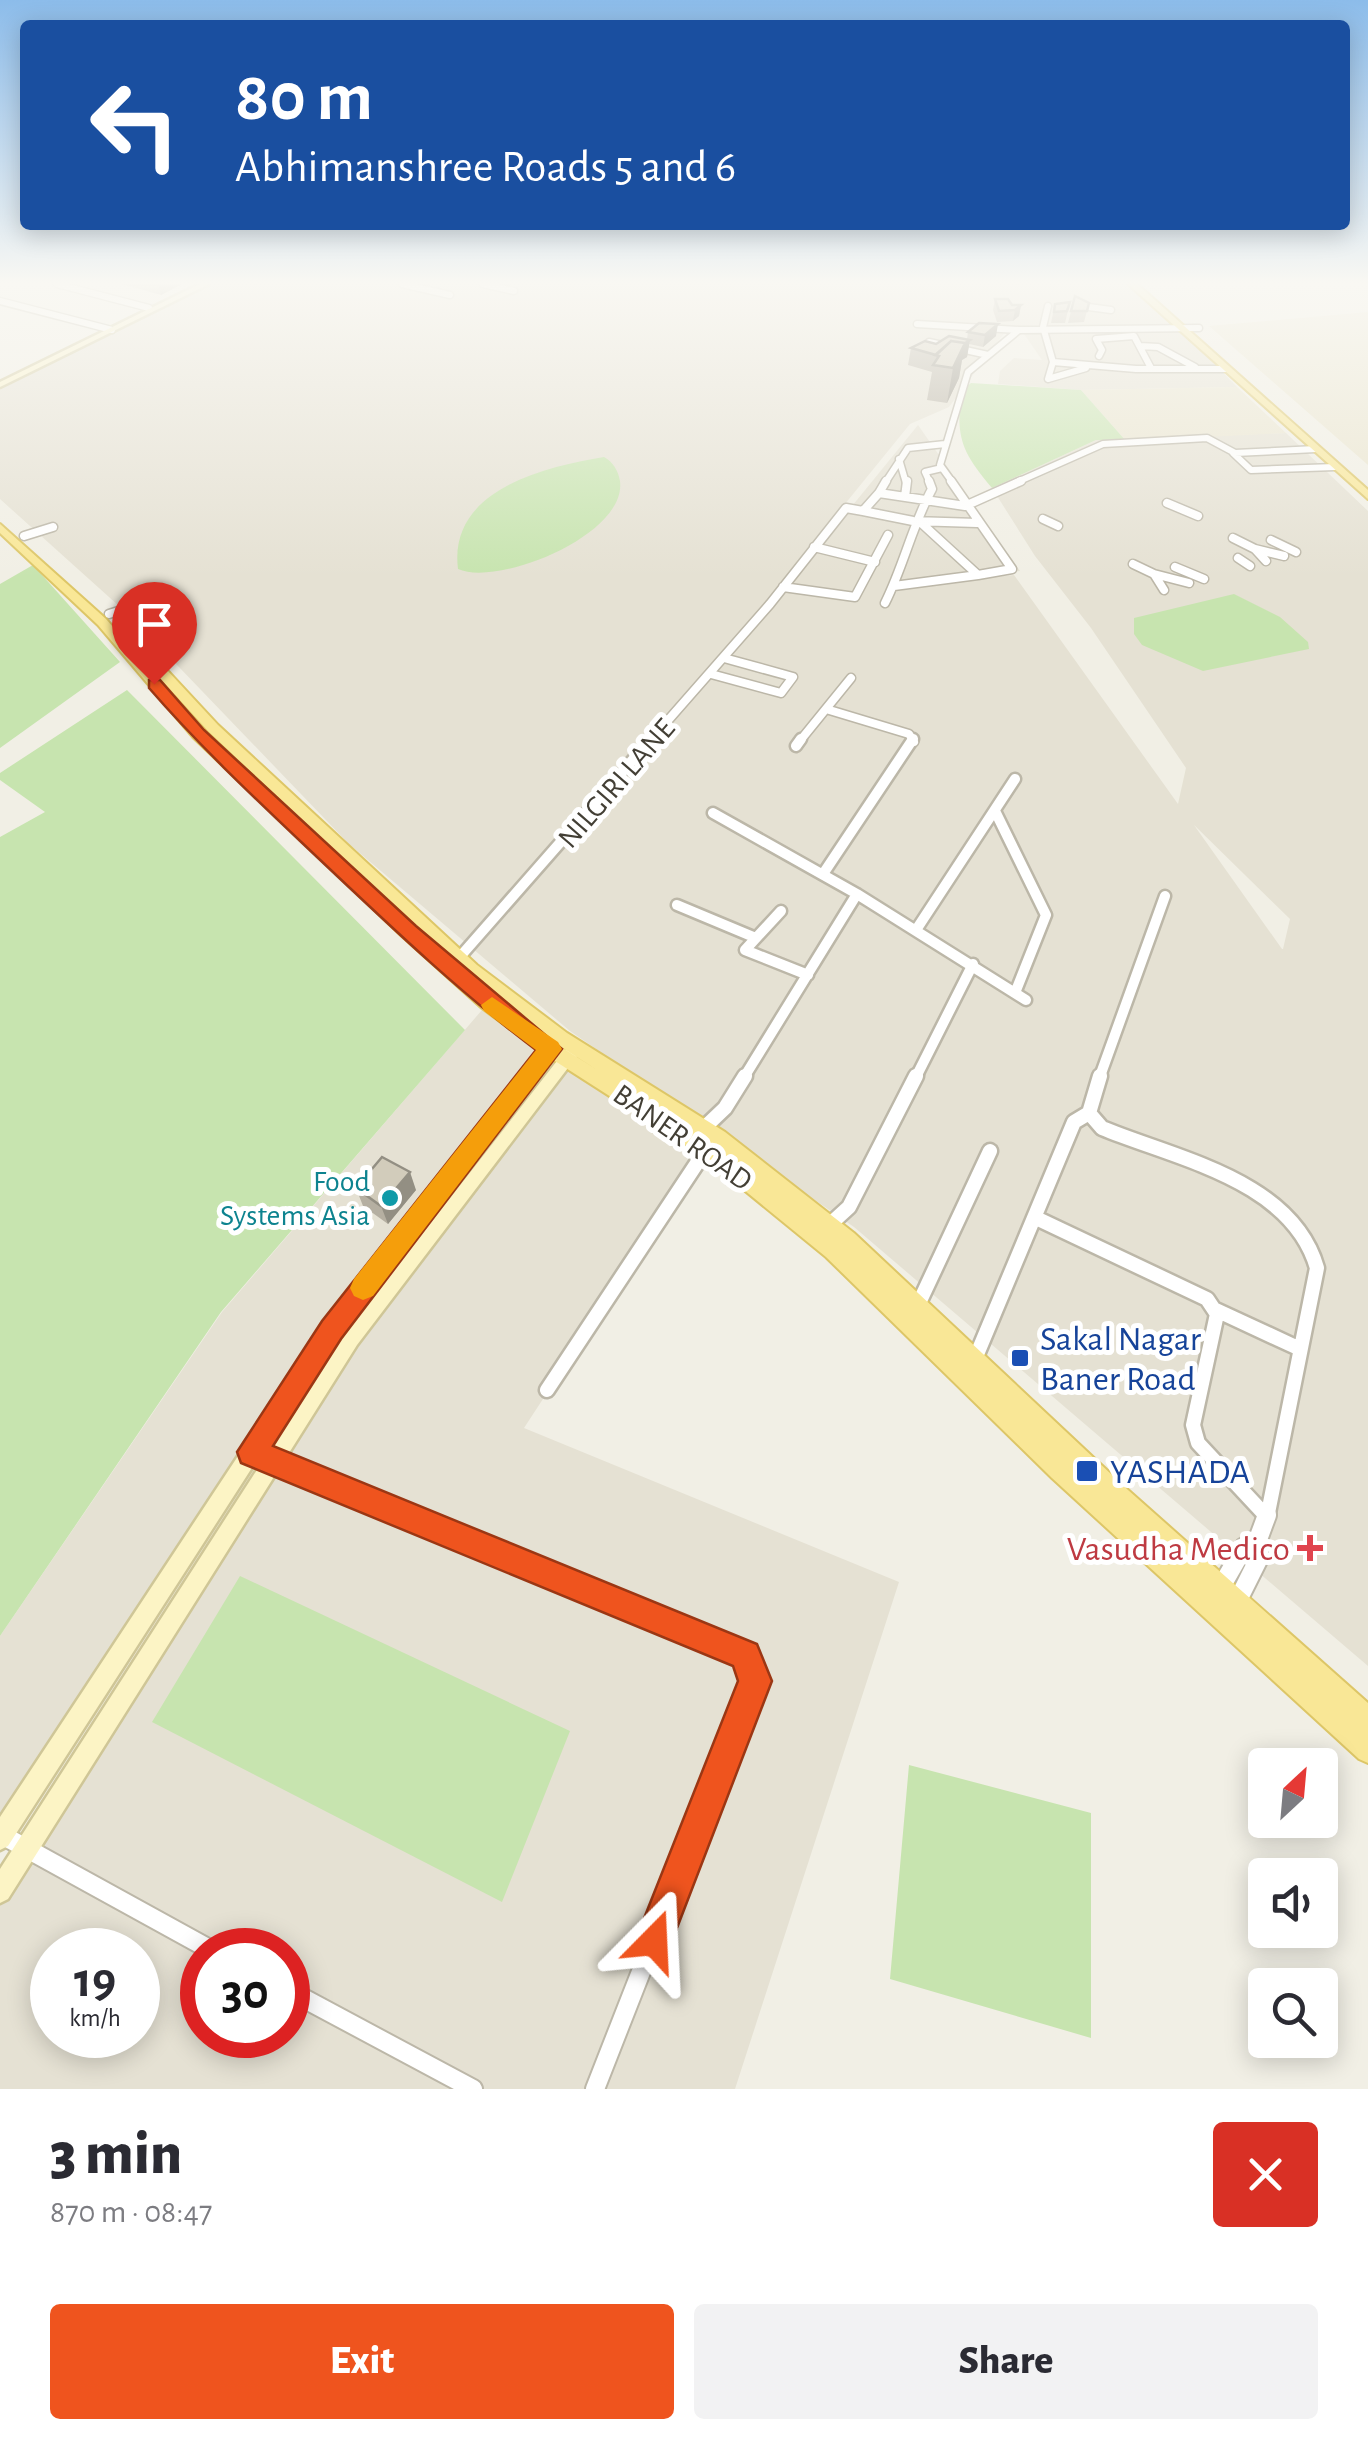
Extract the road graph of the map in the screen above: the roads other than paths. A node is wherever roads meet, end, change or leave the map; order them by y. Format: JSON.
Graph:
{"nodes":[{"id":1,"x":965,"y":381,"type":"edge"},
{"id":2,"x":1241,"y":381,"type":"edge"},
{"id":3,"x":1259,"y":381,"type":"edge"},
{"id":4,"x":946,"y":440,"type":"junction"},
{"id":5,"x":1316,"y":450,"type":"junction"},
{"id":6,"x":1233,"y":453,"type":"junction"},
{"id":7,"x":899,"y":460,"type":"junction"},
{"id":8,"x":1335,"y":466,"type":"junction"},
{"id":9,"x":942,"y":468,"type":"junction"},
{"id":10,"x":1368,"y":481,"type":"edge"},
{"id":11,"x":879,"y":493,"type":"junction"},
{"id":12,"x":1368,"y":496,"type":"edge"},
{"id":13,"x":904,"y":497,"type":"junction"},
{"id":14,"x":928,"y":501,"type":"junction"},
{"id":15,"x":1167,"y":503,"type":"dead end"},
{"id":16,"x":965,"y":506,"type":"junction"},
{"id":17,"x":863,"y":511,"type":"junction"},
{"id":18,"x":0,"y":512,"type":"edge"},
{"id":19,"x":1198,"y":516,"type":"dead end"},
{"id":20,"x":1043,"y":520,"type":"dead end"},
{"id":21,"x":917,"y":521,"type":"junction"},
{"id":22,"x":977,"y":522,"type":"junction"},
{"id":23,"x":1058,"y":526,"type":"dead end"},
{"id":24,"x":0,"y":527,"type":"edge"},
{"id":25,"x":53,"y":527,"type":"dead end"},
{"id":26,"x":888,"y":535,"type":"dead end"},
{"id":27,"x":24,"y":536,"type":"junction"},
{"id":28,"x":1234,"y":538,"type":"dead end"},
{"id":29,"x":1271,"y":540,"type":"dead end"},
{"id":30,"x":814,"y":547,"type":"junction"},
{"id":31,"x":1256,"y":548,"type":"junction"},
{"id":32,"x":1296,"y":552,"type":"dead end"},
{"id":33,"x":1284,"y":556,"type":"dead end"},
{"id":34,"x":1238,"y":558,"type":"dead end"},
{"id":35,"x":1266,"y":561,"type":"dead end"},
{"id":36,"x":874,"y":562,"type":"junction"},
{"id":37,"x":1132,"y":564,"type":"dead end"},
{"id":38,"x":1250,"y":566,"type":"dead end"},
{"id":39,"x":1176,"y":568,"type":"dead end"},
{"id":40,"x":1154,"y":574,"type":"junction"},
{"id":41,"x":978,"y":575,"type":"junction"},
{"id":42,"x":1204,"y":579,"type":"dead end"},
{"id":43,"x":1189,"y":583,"type":"dead end"},
{"id":44,"x":894,"y":586,"type":"junction"},
{"id":45,"x":783,"y":587,"type":"junction"},
{"id":46,"x":1164,"y":590,"type":"dead end"},
{"id":47,"x":150,"y":600,"type":"dead end"},
{"id":48,"x":885,"y":603,"type":"dead end"},
{"id":49,"x":109,"y":614,"type":"junction"},
{"id":50,"x":724,"y":658,"type":"junction"},
{"id":51,"x":710,"y":674,"type":"junction"},
{"id":52,"x":852,"y":678,"type":"dead end"},
{"id":53,"x":826,"y":709,"type":"junction"},
{"id":54,"x":219,"y":744,"type":"junction"},
{"id":55,"x":796,"y":746,"type":"dead end"},
{"id":56,"x":1016,"y":779,"type":"dead end"},
{"id":57,"x":995,"y":811,"type":"junction"},
{"id":58,"x":712,"y":814,"type":"dead end"},
{"id":59,"x":824,"y":874,"type":"junction"},
{"id":60,"x":858,"y":894,"type":"junction"},
{"id":61,"x":1165,"y":896,"type":"dead end"},
{"id":62,"x":677,"y":905,"type":"dead end"},
{"id":63,"x":780,"y":911,"type":"dead end"},
{"id":64,"x":916,"y":930,"type":"junction"},
{"id":65,"x":756,"y":938,"type":"junction"},
{"id":66,"x":458,"y":958,"type":"junction"},
{"id":67,"x":973,"y":964,"type":"junction"},
{"id":68,"x":808,"y":975,"type":"junction"},
{"id":69,"x":563,"y":1048,"type":"junction"},
{"id":70,"x":1089,"y":1113,"type":"junction"},
{"id":71,"x":705,"y":1138,"type":"junction"},
{"id":72,"x":990,"y":1152,"type":"dead end"},
{"id":73,"x":1036,"y":1218,"type":"junction"},
{"id":74,"x":822,"y":1230,"type":"junction"},
{"id":75,"x":918,"y":1305,"type":"junction"},
{"id":76,"x":1216,"y":1310,"type":"junction"},
{"id":77,"x":1298,"y":1348,"type":"junction"},
{"id":78,"x":976,"y":1359,"type":"junction"},
{"id":79,"x":547,"y":1390,"type":"dead end"},
{"id":80,"x":252,"y":1452,"type":"junction"},
{"id":81,"x":273,"y":1462,"type":"junction"},
{"id":82,"x":1266,"y":1517,"type":"junction"},
{"id":83,"x":1229,"y":1595,"type":"junction"},
{"id":84,"x":1368,"y":1720,"type":"edge"},
{"id":85,"x":1368,"y":1750,"type":"edge"},
{"id":86,"x":1,"y":1837,"type":"edge"},
{"id":87,"x":26,"y":1850,"type":"junction"},
{"id":88,"x":0,"y":1891,"type":"edge"},
{"id":89,"x":180,"y":1933,"type":"edge"},
{"id":90,"x":310,"y":2002,"type":"edge"},
{"id":91,"x":473,"y":2089,"type":"edge"},
{"id":92,"x":595,"y":2089,"type":"edge"}],
"edges":[{"from":1,"to":4,"type":"street"},
{"from":2,"to":5,"type":"main road"},
{"from":3,"to":10,"type":"main road"},
{"from":4,"to":7,"type":"street"},
{"from":4,"to":9,"type":"street"},
{"from":5,"to":6,"type":"street"},
{"from":5,"to":8,"type":"main road"},
{"from":6,"to":8,"type":"street"},
{"from":6,"to":16,"type":"street"},
{"from":7,"to":11,"type":"street"},
{"from":7,"to":13,"type":"street"},
{"from":8,"to":12,"type":"main road"},
{"from":9,"to":14,"type":"street"},
{"from":9,"to":16,"type":"street"},
{"from":11,"to":13,"type":"street"},
{"from":11,"to":17,"type":"street"},
{"from":13,"to":14,"type":"street"},
{"from":14,"to":16,"type":"street"},
{"from":14,"to":21,"type":"street"},
{"from":15,"to":19,"type":"street"},
{"from":16,"to":22,"type":"street"},
{"from":17,"to":21,"type":"street"},
{"from":17,"to":30,"type":"street","name":"NILGIRI LANE"},
{"from":18,"to":27,"type":"main road","name":"BANER ROAD"},
{"from":20,"to":23,"type":"street"},
{"from":21,"to":22,"type":"street"},
{"from":21,"to":41,"type":"street"},
{"from":21,"to":44,"type":"street"},
{"from":22,"to":41,"type":"street"},
{"from":24,"to":54,"type":"main road","name":"BANER ROAD"},
{"from":25,"to":27,"type":"street"},
{"from":26,"to":36,"type":"street"},
{"from":27,"to":49,"type":"main road","name":"BANER ROAD"},
{"from":28,"to":31,"type":"street"},
{"from":29,"to":32,"type":"street"},
{"from":30,"to":36,"type":"street"},
{"from":30,"to":45,"type":"street","name":"NILGIRI LANE"},
{"from":31,"to":33,"type":"street"},
{"from":31,"to":35,"type":"street"},
{"from":34,"to":38,"type":"street"},
{"from":36,"to":45,"type":"street"},
{"from":37,"to":40,"type":"street"},
{"from":39,"to":42,"type":"street"},
{"from":40,"to":43,"type":"street"},
{"from":40,"to":46,"type":"street"},
{"from":41,"to":44,"type":"street"},
{"from":44,"to":48,"type":"street"},
{"from":45,"to":50,"type":"street","name":"NILGIRI LANE"},
{"from":47,"to":49,"type":"street"},
{"from":49,"to":54,"type":"main road","name":"BANER ROAD"},
{"from":50,"to":51,"type":"street","name":"NILGIRI LANE"},
{"from":50,"to":51,"type":"street"},
{"from":51,"to":66,"type":"street","name":"NILGIRI LANE"},
{"from":52,"to":53,"type":"street"},
{"from":53,"to":55,"type":"street"},
{"from":53,"to":59,"type":"street"},
{"from":54,"to":66,"type":"main road","name":"BANER ROAD"},
{"from":54,"to":69,"type":"main road","name":"BANER ROAD"},
{"from":56,"to":57,"type":"street"},
{"from":57,"to":64,"type":"street"},
{"from":57,"to":67,"type":"street"},
{"from":58,"to":59,"type":"street"},
{"from":59,"to":60,"type":"street"},
{"from":60,"to":64,"type":"street"},
{"from":60,"to":68,"type":"street"},
{"from":61,"to":70,"type":"street"},
{"from":62,"to":65,"type":"street"},
{"from":63,"to":65,"type":"street"},
{"from":64,"to":67,"type":"street"},
{"from":65,"to":68,"type":"street"},
{"from":66,"to":69,"type":"main road","name":"BANER ROAD"},
{"from":67,"to":74,"type":"street"},
{"from":68,"to":71,"type":"street"},
{"from":69,"to":71,"type":"main road","name":"BANER ROAD"},
{"from":69,"to":80,"type":"street"},
{"from":69,"to":81,"type":"street"},
{"from":70,"to":73,"type":"street"},
{"from":70,"to":77,"type":"street"},
{"from":71,"to":74,"type":"main road","name":"BANER ROAD"},
{"from":71,"to":79,"type":"street"},
{"from":72,"to":75,"type":"street"},
{"from":73,"to":76,"type":"street"},
{"from":73,"to":78,"type":"street"},
{"from":74,"to":75,"type":"main road","name":"BANER ROAD"},
{"from":74,"to":85,"type":"main road","name":"BANER ROAD"},
{"from":75,"to":78,"type":"main road","name":"BANER ROAD"},
{"from":76,"to":77,"type":"street"},
{"from":76,"to":82,"type":"street"},
{"from":77,"to":82,"type":"street"},
{"from":78,"to":83,"type":"main road","name":"BANER ROAD"},
{"from":80,"to":81,"type":"street"},
{"from":80,"to":86,"type":"street"},
{"from":81,"to":87,"type":"street"},
{"from":81,"to":92,"type":"street"},
{"from":82,"to":83,"type":"street"},
{"from":83,"to":84,"type":"main road","name":"BANER ROAD"},
{"from":86,"to":87,"type":"street"},
{"from":87,"to":88,"type":"street"},
{"from":87,"to":89,"type":"street"},
{"from":90,"to":91,"type":"street"}]}
